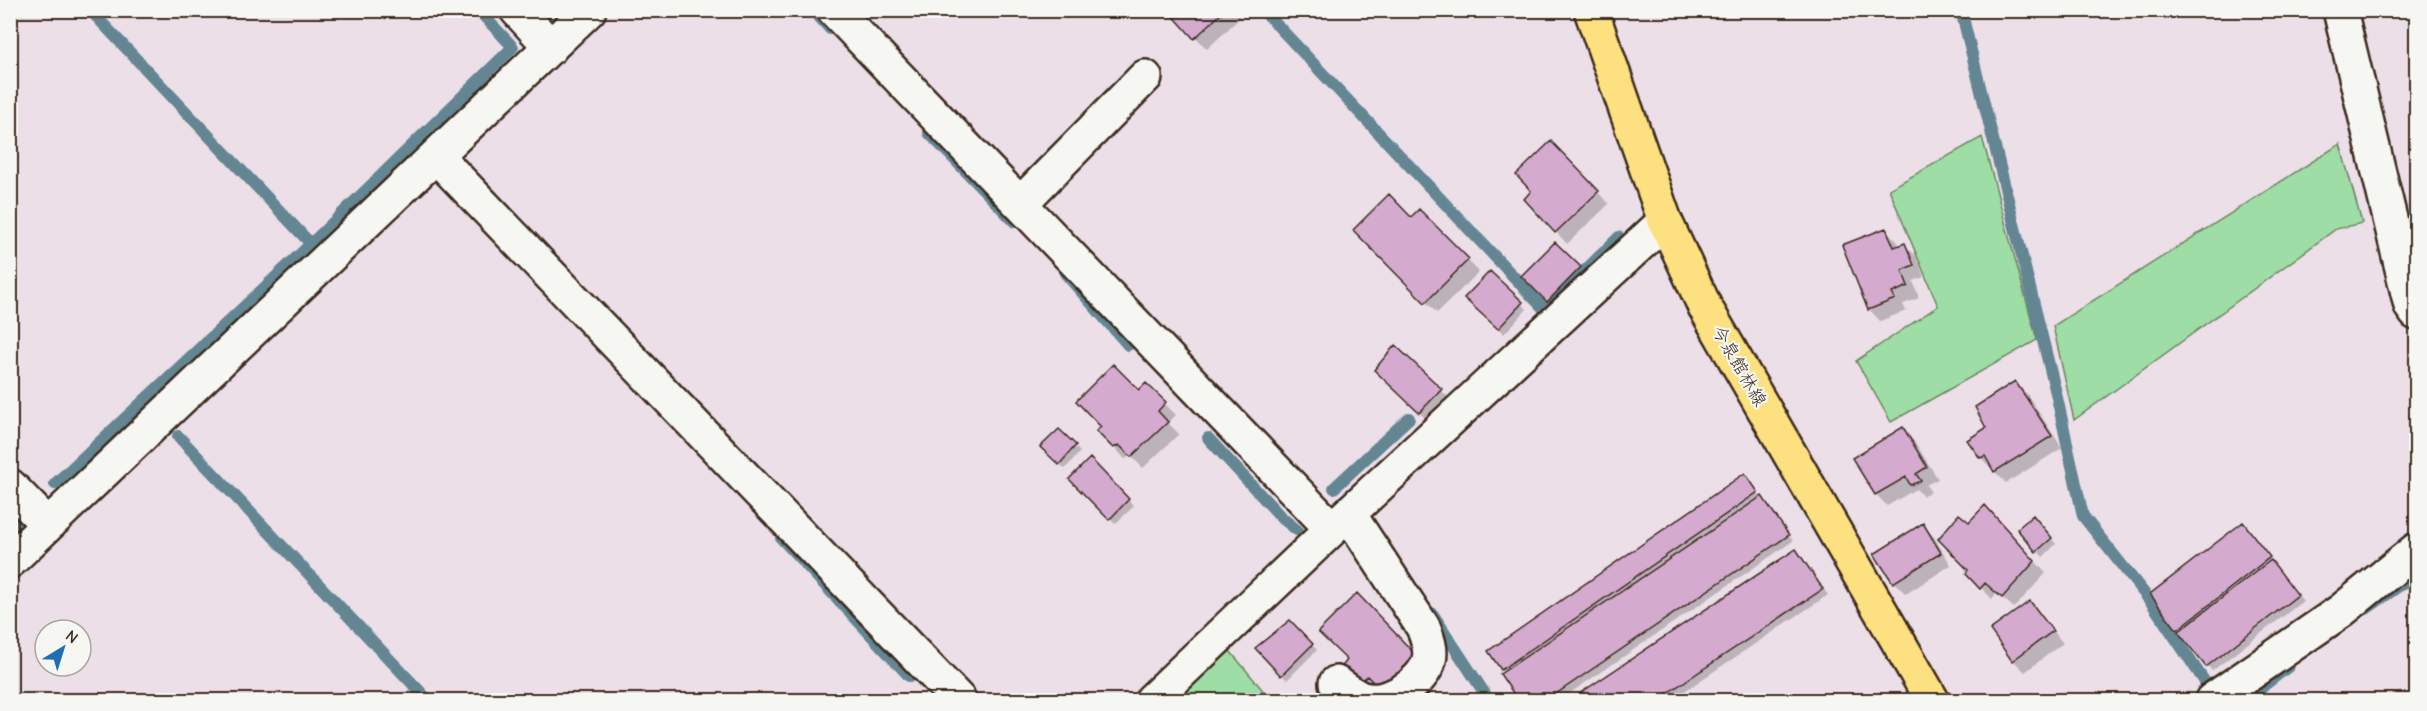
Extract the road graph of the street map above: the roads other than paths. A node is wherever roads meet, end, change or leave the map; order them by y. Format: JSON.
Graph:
{"nodes":[{"id":1,"x":517,"y":10,"type":"edge"},
{"id":2,"x":589,"y":10,"type":"edge"},
{"id":3,"x":834,"y":10,"type":"edge"},
{"id":4,"x":1592,"y":10,"type":"edge"},
{"id":5,"x":2340,"y":10,"type":"edge"},
{"id":6,"x":551,"y":47,"type":"junction"},
{"id":7,"x":1144,"y":76,"type":"dead end"},
{"id":8,"x":436,"y":156,"type":"junction"},
{"id":9,"x":1020,"y":204,"type":"junction"},
{"id":10,"x":1665,"y":221,"type":"junction"},
{"id":11,"x":2416,"y":313,"type":"edge"},
{"id":12,"x":10,"y":486,"type":"edge"},
{"id":13,"x":1340,"y":521,"type":"junction"},
{"id":14,"x":48,"y":525,"type":"junction"},
{"id":15,"x":2416,"y":550,"type":"edge"},
{"id":16,"x":10,"y":561,"type":"edge"},
{"id":17,"x":1336,"y":683,"type":"dead end"},
{"id":18,"x":959,"y":700,"type":"edge"},
{"id":19,"x":1152,"y":700,"type":"edge"},
{"id":20,"x":1932,"y":700,"type":"edge"},
{"id":21,"x":2212,"y":700,"type":"edge"}],
"edges":[{"from":1,"to":6,"type":"street"},
{"from":2,"to":6,"type":"street"},
{"from":3,"to":9,"type":"street"},
{"from":4,"to":10,"type":"main road","name":"今泉館林線"},
{"from":5,"to":11,"type":"street"},
{"from":6,"to":8,"type":"street"},
{"from":7,"to":9,"type":"street"},
{"from":8,"to":14,"type":"street"},
{"from":8,"to":18,"type":"street"},
{"from":9,"to":13,"type":"street"},
{"from":10,"to":13,"type":"street"},
{"from":10,"to":20,"type":"main road","name":"今泉館林線"},
{"from":12,"to":14,"type":"street"},
{"from":13,"to":17,"type":"street"},
{"from":13,"to":19,"type":"street"},
{"from":14,"to":16,"type":"street"},
{"from":15,"to":21,"type":"street"}]}
